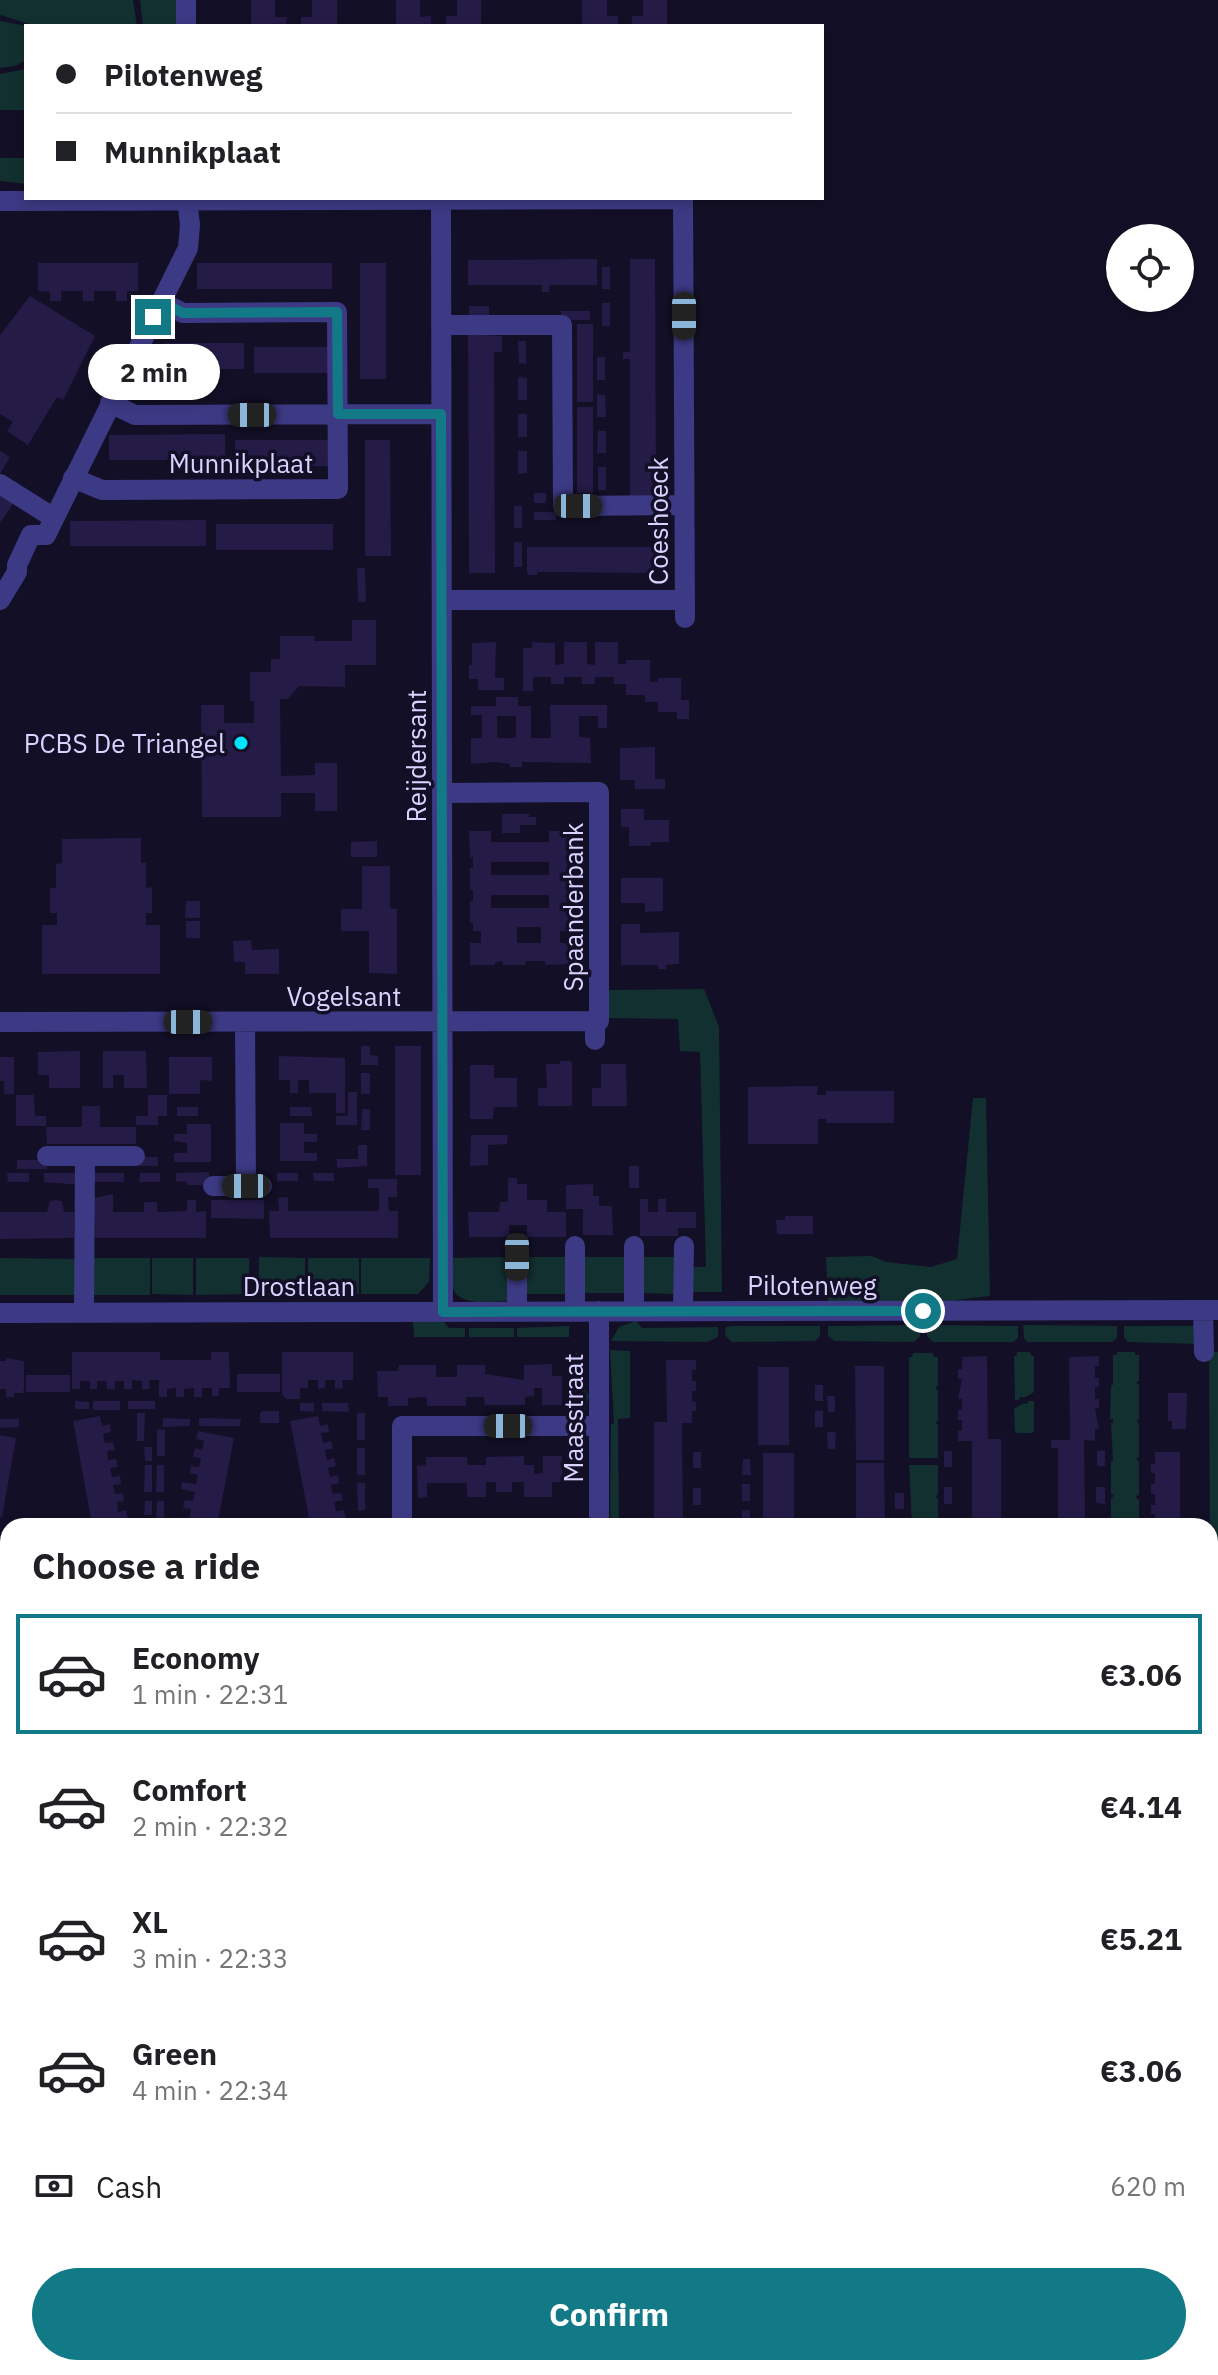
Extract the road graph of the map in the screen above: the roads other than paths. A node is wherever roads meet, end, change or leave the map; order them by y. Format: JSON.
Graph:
{"nodes":[{"id":1,"x":186,"y":0,"type":"edge"},
{"id":2,"x":186,"y":24,"type":"edge"},
{"id":3,"x":94,"y":200,"type":"edge"},
{"id":4,"x":187,"y":200,"type":"edge"},
{"id":5,"x":441,"y":200,"type":"edge"},
{"id":6,"x":683,"y":200,"type":"edge"},
{"id":7,"x":0,"y":201,"type":"edge"},
{"id":8,"x":161,"y":302,"type":"junction"},
{"id":9,"x":441,"y":325,"type":"junction"},
{"id":10,"x":110,"y":403,"type":"junction"},
{"id":11,"x":338,"y":414,"type":"junction"},
{"id":12,"x":441,"y":414,"type":"junction"},
{"id":13,"x":73,"y":478,"type":"junction"},
{"id":14,"x":0,"y":484,"type":"edge"},
{"id":15,"x":684,"y":505,"type":"junction"},
{"id":16,"x":54,"y":518,"type":"junction"},
{"id":17,"x":0,"y":600,"type":"edge"},
{"id":18,"x":442,"y":600,"type":"junction"},
{"id":19,"x":442,"y":793,"type":"junction"},
{"id":20,"x":0,"y":1022,"type":"edge"},
{"id":21,"x":245,"y":1022,"type":"junction"},
{"id":22,"x":443,"y":1022,"type":"junction"},
{"id":23,"x":47,"y":1156,"type":"dead end"},
{"id":24,"x":85,"y":1156,"type":"junction"},
{"id":25,"x":135,"y":1156,"type":"dead end"},
{"id":26,"x":213,"y":1186,"type":"dead end"},
{"id":27,"x":517,"y":1246,"type":"dead end"},
{"id":28,"x":575,"y":1246,"type":"dead end"},
{"id":29,"x":634,"y":1246,"type":"dead end"},
{"id":30,"x":684,"y":1246,"type":"dead end"},
{"id":31,"x":1210,"y":1310,"type":"edge"},
{"id":32,"x":517,"y":1311,"type":"junction"},
{"id":33,"x":575,"y":1311,"type":"junction"},
{"id":34,"x":599,"y":1311,"type":"junction"},
{"id":35,"x":634,"y":1311,"type":"junction"},
{"id":36,"x":683,"y":1311,"type":"junction"},
{"id":37,"x":84,"y":1312,"type":"junction"},
{"id":38,"x":443,"y":1312,"type":"junction"},
{"id":39,"x":0,"y":1313,"type":"edge"},
{"id":40,"x":1204,"y":1352,"type":"dead end"},
{"id":41,"x":599,"y":1426,"type":"junction"},
{"id":42,"x":402,"y":1518,"type":"dead end"},
{"id":43,"x":599,"y":1518,"type":"edge"}],
"edges":[{"from":1,"to":2,"type":"street"},
{"from":3,"to":7,"type":"street"},
{"from":4,"to":8,"type":"street"},
{"from":5,"to":9,"type":"street","name":"Reijdersant"},
{"from":6,"to":15,"type":"street","name":"Coeshoeck"},
{"from":8,"to":10,"type":"street"},
{"from":8,"to":11,"type":"street","name":"Munnikplaat"},
{"from":9,"to":12,"type":"street","name":"Reijdersant"},
{"from":9,"to":15,"type":"street"},
{"from":10,"to":11,"type":"street","name":"Munnikplaat"},
{"from":10,"to":13,"type":"street"},
{"from":11,"to":12,"type":"street","name":"Munnikplaat"},
{"from":11,"to":13,"type":"street","name":"Munnikplaat"},
{"from":12,"to":18,"type":"street","name":"Reijdersant"},
{"from":13,"to":16,"type":"street"},
{"from":14,"to":16,"type":"street"},
{"from":15,"to":18,"type":"street","name":"Coeshoeck"},
{"from":16,"to":17,"type":"street"},
{"from":18,"to":19,"type":"street","name":"Reijdersant"},
{"from":19,"to":22,"type":"street","name":"Reijdersant"},
{"from":19,"to":22,"type":"street","name":"Spaanderbank"},
{"from":20,"to":21,"type":"street","name":"Vogelsant"},
{"from":21,"to":22,"type":"street","name":"Vogelsant"},
{"from":21,"to":26,"type":"street"},
{"from":22,"to":38,"type":"street","name":"Reijdersant"},
{"from":23,"to":24,"type":"street"},
{"from":24,"to":25,"type":"street"},
{"from":24,"to":37,"type":"street"},
{"from":27,"to":32,"type":"street"},
{"from":28,"to":33,"type":"street"},
{"from":29,"to":35,"type":"street"},
{"from":30,"to":36,"type":"street"},
{"from":31,"to":36,"type":"street","name":"Pilotenweg"},
{"from":31,"to":40,"type":"street"},
{"from":32,"to":33,"type":"street","name":"Drostlaan"},
{"from":32,"to":38,"type":"street","name":"Drostlaan"},
{"from":33,"to":34,"type":"street","name":"Drostlaan"},
{"from":34,"to":35,"type":"street","name":"Pilotenweg"},
{"from":34,"to":41,"type":"street","name":"Maasstraat"},
{"from":35,"to":36,"type":"street","name":"Pilotenweg"},
{"from":37,"to":38,"type":"street","name":"Drostlaan"},
{"from":37,"to":39,"type":"street","name":"Drostlaan"},
{"from":41,"to":42,"type":"street"},
{"from":41,"to":43,"type":"street","name":"Maasstraat"}]}
